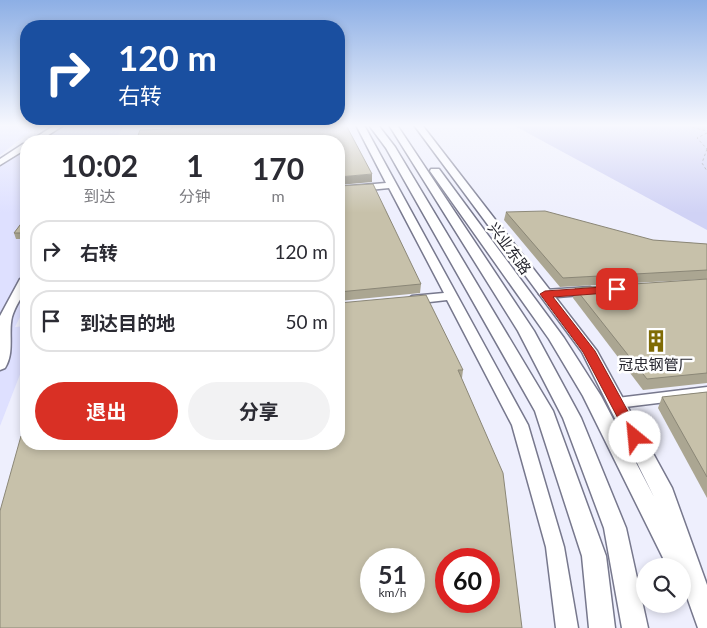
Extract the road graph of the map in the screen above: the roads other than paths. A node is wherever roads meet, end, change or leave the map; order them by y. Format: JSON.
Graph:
{"nodes":[{"id":1,"x":13,"y":154,"type":"edge"},
{"id":2,"x":376,"y":154,"type":"edge"},
{"id":3,"x":394,"y":154,"type":"edge"},
{"id":4,"x":412,"y":154,"type":"edge"},
{"id":5,"x":424,"y":154,"type":"edge"},
{"id":6,"x":440,"y":154,"type":"edge"},
{"id":7,"x":0,"y":163,"type":"edge"},
{"id":8,"x":393,"y":185,"type":"junction"},
{"id":9,"x":345,"y":189,"type":"edge"},
{"id":10,"x":602,"y":290,"type":"edge"},
{"id":11,"x":20,"y":291,"type":"edge"},
{"id":12,"x":545,"y":294,"type":"junction"},
{"id":13,"x":452,"y":296,"type":"junction"},
{"id":14,"x":395,"y":302,"type":"edge"},
{"id":15,"x":0,"y":365,"type":"edge"},
{"id":16,"x":707,"y":392,"type":"edge"},
{"id":17,"x":617,"y":404,"type":"junction"},
{"id":18,"x":675,"y":558,"type":"edge"},
{"id":19,"x":691,"y":590,"type":"edge"},
{"id":20,"x":707,"y":619,"type":"edge"},
{"id":21,"x":567,"y":628,"type":"edge"},
{"id":22,"x":602,"y":628,"type":"edge"},
{"id":23,"x":635,"y":628,"type":"edge"}],
"edges":[{"from":1,"to":7,"type":"street"},
{"from":2,"to":8,"type":"street"},
{"from":3,"to":22,"type":"main road"},
{"from":4,"to":23,"type":"main road","name":"兴业东路"},
{"from":5,"to":18,"type":"main road"},
{"from":6,"to":12,"type":"main road","name":"兴业东路"},
{"from":8,"to":9,"type":"street"},
{"from":8,"to":13,"type":"street"},
{"from":10,"to":12,"type":"street"},
{"from":11,"to":15,"type":"street"},
{"from":12,"to":17,"type":"main road","name":"兴业东路"},
{"from":13,"to":14,"type":"street"},
{"from":13,"to":21,"type":"street"},
{"from":16,"to":17,"type":"street"},
{"from":17,"to":20,"type":"main road","name":"兴业东路"},
{"from":19,"to":20,"type":"main road"}]}
